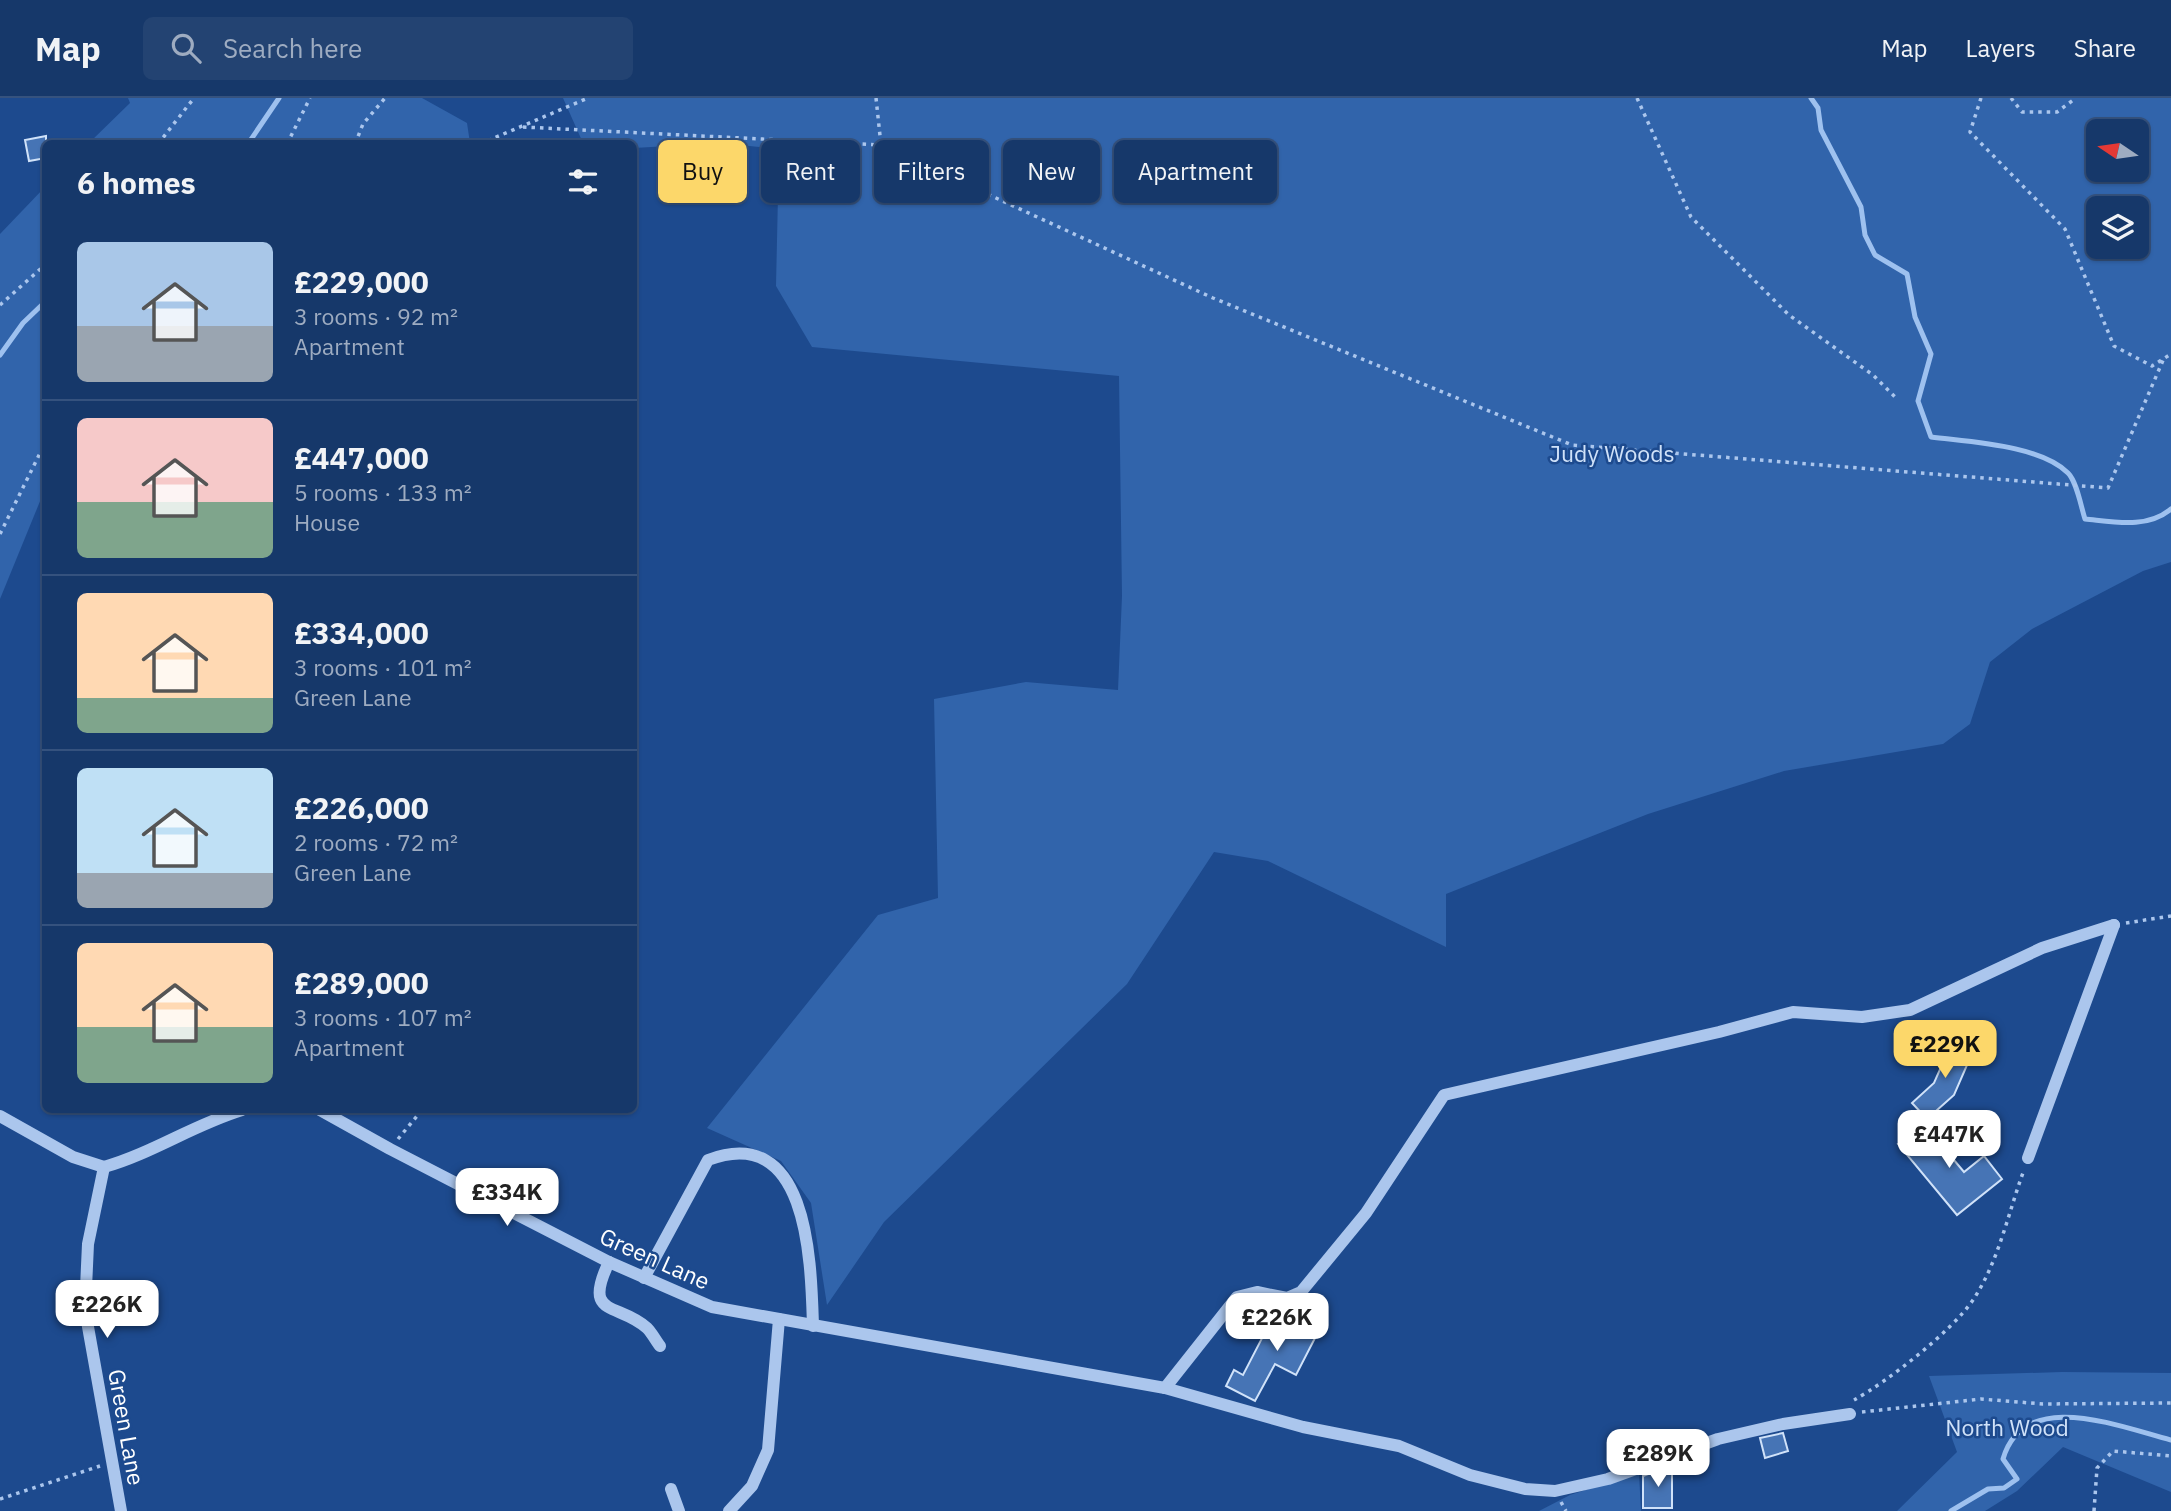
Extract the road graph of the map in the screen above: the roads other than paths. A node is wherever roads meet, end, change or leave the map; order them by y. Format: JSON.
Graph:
{"nodes":[{"id":1,"x":233,"y":1113,"type":"edge"},
{"id":2,"x":325,"y":1113,"type":"edge"},
{"id":3,"x":0,"y":1116,"type":"edge"},
{"id":4,"x":2028,"y":1158,"type":"road end"},
{"id":5,"x":104,"y":1167,"type":"junction"},
{"id":6,"x":609,"y":1262,"type":"junction"},
{"id":7,"x":645,"y":1278,"type":"junction"},
{"id":8,"x":779,"y":1319,"type":"junction"},
{"id":9,"x":813,"y":1326,"type":"junction"},
{"id":10,"x":660,"y":1346,"type":"dead end"},
{"id":11,"x":1165,"y":1388,"type":"junction"},
{"id":12,"x":1851,"y":1407,"type":"road end"},
{"id":13,"x":671,"y":1489,"type":"dead end"},
{"id":14,"x":121,"y":1511,"type":"edge"},
{"id":15,"x":679,"y":1511,"type":"edge"},
{"id":16,"x":729,"y":1511,"type":"edge"}],
"edges":[{"from":1,"to":5,"type":"street"},
{"from":2,"to":6,"type":"street","name":"Green Lane"},
{"from":3,"to":5,"type":"street"},
{"from":4,"to":11,"type":"street"},
{"from":5,"to":14,"type":"street","name":"Green Lane"},
{"from":6,"to":7,"type":"street","name":"Green Lane"},
{"from":6,"to":10,"type":"street"},
{"from":7,"to":8,"type":"street","name":"Green Lane"},
{"from":7,"to":9,"type":"street"},
{"from":8,"to":9,"type":"street","name":"Green Lane"},
{"from":8,"to":16,"type":"street"},
{"from":9,"to":11,"type":"street","name":"Green Lane"},
{"from":11,"to":12,"type":"street","name":"Green Lane"},
{"from":13,"to":15,"type":"street"}]}
